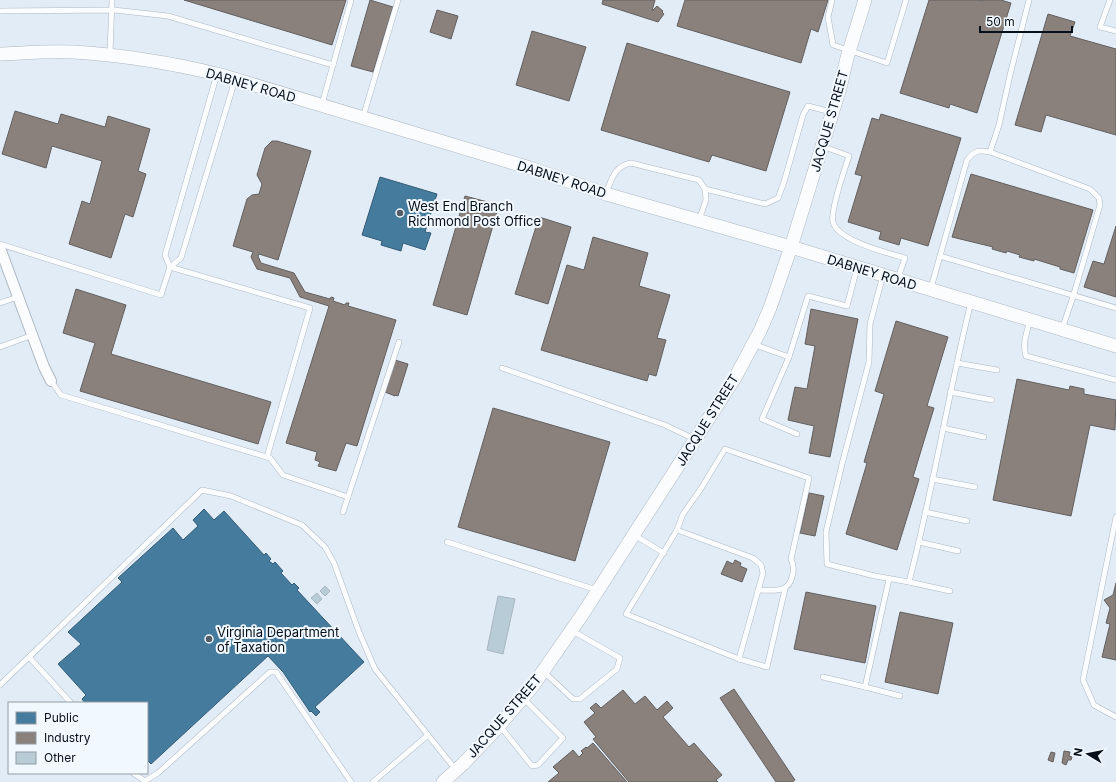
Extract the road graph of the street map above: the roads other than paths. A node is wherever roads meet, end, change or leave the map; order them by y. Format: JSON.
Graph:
{"nodes":[{"id":1,"x":112,"y":0,"type":"edge"},
{"id":2,"x":351,"y":0,"type":"edge"},
{"id":3,"x":398,"y":0,"type":"edge"},
{"id":4,"x":832,"y":0,"type":"edge"},
{"id":5,"x":865,"y":0,"type":"edge"},
{"id":6,"x":906,"y":0,"type":"edge"},
{"id":7,"x":1030,"y":0,"type":"edge"},
{"id":8,"x":1110,"y":0,"type":"edge"},
{"id":9,"x":112,"y":10,"type":"junction"},
{"id":10,"x":0,"y":11,"type":"edge"},
{"id":11,"x":1116,"y":32,"type":"edge"},
{"id":12,"x":849,"y":50,"type":"junction"},
{"id":13,"x":0,"y":54,"type":"edge"},
{"id":14,"x":110,"y":55,"type":"junction"},
{"id":15,"x":333,"y":65,"type":"junction"},
{"id":16,"x":217,"y":74,"type":"junction"},
{"id":17,"x":235,"y":80,"type":"junction"},
{"id":18,"x":322,"y":106,"type":"junction"},
{"id":19,"x":832,"y":112,"type":"junction"},
{"id":20,"x":363,"y":118,"type":"junction"},
{"id":21,"x":822,"y":146,"type":"junction"},
{"id":22,"x":990,"y":152,"type":"junction"},
{"id":23,"x":706,"y":188,"type":"junction"},
{"id":24,"x":606,"y":194,"type":"junction"},
{"id":25,"x":700,"y":220,"type":"junction"},
{"id":26,"x":0,"y":244,"type":"edge"},
{"id":27,"x":791,"y":247,"type":"junction"},
{"id":28,"x":0,"y":248,"type":"edge"},
{"id":29,"x":940,"y":256,"type":"junction"},
{"id":30,"x":170,"y":267,"type":"junction"},
{"id":31,"x":857,"y":267,"type":"junction"},
{"id":32,"x":883,"y":275,"type":"junction"},
{"id":33,"x":898,"y":279,"type":"junction"},
{"id":34,"x":930,"y":289,"type":"junction"},
{"id":35,"x":1074,"y":295,"type":"junction"},
{"id":36,"x":18,"y":297,"type":"junction"},
{"id":37,"x":971,"y":302,"type":"junction"},
{"id":38,"x":0,"y":304,"type":"edge"},
{"id":39,"x":1116,"y":308,"type":"edge"},
{"id":40,"x":1030,"y":320,"type":"junction"},
{"id":41,"x":1062,"y":330,"type":"junction"},
{"id":42,"x":33,"y":335,"type":"junction"},
{"id":43,"x":399,"y":342,"type":"dead end"},
{"id":44,"x":752,"y":344,"type":"junction"},
{"id":45,"x":0,"y":346,"type":"edge"},
{"id":46,"x":1116,"y":346,"type":"edge"},
{"id":47,"x":789,"y":357,"type":"junction"},
{"id":48,"x":956,"y":363,"type":"junction"},
{"id":49,"x":502,"y":368,"type":"dead end"},
{"id":50,"x":996,"y":370,"type":"dead end"},
{"id":51,"x":1116,"y":380,"type":"edge"},
{"id":52,"x":51,"y":381,"type":"joint"},
{"id":53,"x":950,"y":392,"type":"junction"},
{"id":54,"x":992,"y":400,"type":"dead end"},
{"id":55,"x":943,"y":428,"type":"junction"},
{"id":56,"x":796,"y":434,"type":"dead end"},
{"id":57,"x":984,"y":437,"type":"dead end"},
{"id":58,"x":695,"y":439,"type":"junction"},
{"id":59,"x":268,"y":457,"type":"junction"},
{"id":60,"x":932,"y":479,"type":"junction"},
{"id":61,"x":975,"y":488,"type":"dead end"},
{"id":62,"x":348,"y":497,"type":"junction"},
{"id":63,"x":343,"y":512,"type":"dead end"},
{"id":64,"x":926,"y":512,"type":"junction"},
{"id":65,"x":1116,"y":517,"type":"edge"},
{"id":66,"x":967,"y":521,"type":"dead end"},
{"id":67,"x":677,"y":530,"type":"junction"},
{"id":68,"x":633,"y":534,"type":"junction"},
{"id":69,"x":447,"y":542,"type":"dead end"},
{"id":70,"x":919,"y":542,"type":"junction"},
{"id":71,"x":958,"y":551,"type":"dead end"},
{"id":72,"x":664,"y":553,"type":"junction"},
{"id":73,"x":889,"y":579,"type":"junction"},
{"id":74,"x":909,"y":582,"type":"junction"},
{"id":75,"x":785,"y":589,"type":"junction"},
{"id":76,"x":597,"y":590,"type":"junction"},
{"id":77,"x":758,"y":590,"type":"junction"},
{"id":78,"x":950,"y":591,"type":"dead end"},
{"id":79,"x":571,"y":630,"type":"junction"},
{"id":80,"x":29,"y":657,"type":"junction"},
{"id":81,"x":739,"y":659,"type":"junction"},
{"id":82,"x":543,"y":672,"type":"junction"},
{"id":83,"x":823,"y":677,"type":"dead end"},
{"id":84,"x":0,"y":685,"type":"edge"},
{"id":85,"x":865,"y":687,"type":"junction"},
{"id":86,"x":900,"y":696,"type":"dead end"},
{"id":87,"x":523,"y":698,"type":"junction"},
{"id":88,"x":70,"y":702,"type":"edge"},
{"id":89,"x":1116,"y":717,"type":"edge"},
{"id":90,"x":500,"y":726,"type":"junction"},
{"id":91,"x":428,"y":735,"type":"junction"},
{"id":92,"x":456,"y":770,"type":"junction"},
{"id":93,"x":134,"y":774,"type":"edge"},
{"id":94,"x":351,"y":782,"type":"edge"},
{"id":95,"x":373,"y":782,"type":"edge"},
{"id":96,"x":442,"y":782,"type":"edge"}],
"edges":[{"from":1,"to":9,"type":"lane"},
{"from":2,"to":15,"type":"lane"},
{"from":3,"to":20,"type":"lane"},
{"from":4,"to":12,"type":"lane"},
{"from":5,"to":12,"type":"street","name":"JACQUE STREET"},
{"from":6,"to":12,"type":"lane"},
{"from":7,"to":22,"type":"lane"},
{"from":8,"to":11,"type":"lane"},
{"from":9,"to":10,"type":"lane"},
{"from":9,"to":14,"type":"lane"},
{"from":9,"to":15,"type":"lane"},
{"from":12,"to":19,"type":"street","name":"JACQUE STREET"},
{"from":13,"to":14,"type":"street","name":"DABNEY ROAD"},
{"from":14,"to":16,"type":"street","name":"DABNEY ROAD"},
{"from":15,"to":18,"type":"lane"},
{"from":16,"to":17,"type":"street","name":"DABNEY ROAD"},
{"from":16,"to":30,"type":"lane"},
{"from":17,"to":18,"type":"street","name":"DABNEY ROAD"},
{"from":17,"to":30,"type":"lane"},
{"from":18,"to":20,"type":"street","name":"DABNEY ROAD"},
{"from":19,"to":21,"type":"street","name":"JACQUE STREET"},
{"from":19,"to":23,"type":"lane"},
{"from":20,"to":24,"type":"street","name":"DABNEY ROAD"},
{"from":21,"to":27,"type":"street","name":"JACQUE STREET"},
{"from":21,"to":33,"type":"lane"},
{"from":22,"to":29,"type":"lane"},
{"from":22,"to":35,"type":"lane"},
{"from":23,"to":24,"type":"lane"},
{"from":23,"to":25,"type":"lane"},
{"from":24,"to":25,"type":"street","name":"DABNEY ROAD"},
{"from":25,"to":27,"type":"street","name":"DABNEY ROAD"},
{"from":26,"to":30,"type":"lane"},
{"from":27,"to":31,"type":"street","name":"DABNEY ROAD"},
{"from":27,"to":44,"type":"street","name":"JACQUE STREET"},
{"from":28,"to":36,"type":"street"},
{"from":29,"to":34,"type":"lane"},
{"from":29,"to":35,"type":"lane"},
{"from":30,"to":59,"type":"lane"},
{"from":31,"to":32,"type":"street","name":"DABNEY ROAD"},
{"from":31,"to":47,"type":"lane"},
{"from":32,"to":33,"type":"street","name":"DABNEY ROAD"},
{"from":32,"to":73,"type":"lane"},
{"from":33,"to":34,"type":"street","name":"DABNEY ROAD"},
{"from":34,"to":37,"type":"street","name":"DABNEY ROAD"},
{"from":35,"to":39,"type":"lane"},
{"from":35,"to":41,"type":"lane"},
{"from":36,"to":38,"type":"lane"},
{"from":36,"to":42,"type":"street"},
{"from":37,"to":40,"type":"street","name":"DABNEY ROAD"},
{"from":37,"to":48,"type":"lane"},
{"from":40,"to":41,"type":"street","name":"DABNEY ROAD"},
{"from":40,"to":51,"type":"lane"},
{"from":41,"to":46,"type":"street","name":"DABNEY ROAD"},
{"from":42,"to":45,"type":"lane"},
{"from":42,"to":52,"type":"street"},
{"from":43,"to":62,"type":"lane"},
{"from":44,"to":47,"type":"lane"},
{"from":44,"to":58,"type":"street","name":"JACQUE STREET"},
{"from":47,"to":56,"type":"lane"},
{"from":48,"to":50,"type":"lane"},
{"from":48,"to":53,"type":"lane"},
{"from":49,"to":58,"type":"lane"},
{"from":52,"to":59,"type":"lane"},
{"from":53,"to":54,"type":"lane"},
{"from":53,"to":55,"type":"lane"},
{"from":55,"to":57,"type":"lane"},
{"from":55,"to":60,"type":"lane"},
{"from":58,"to":68,"type":"street","name":"JACQUE STREET"},
{"from":59,"to":62,"type":"lane"},
{"from":60,"to":61,"type":"lane"},
{"from":60,"to":64,"type":"lane"},
{"from":62,"to":63,"type":"lane"},
{"from":64,"to":66,"type":"lane"},
{"from":64,"to":70,"type":"lane"},
{"from":65,"to":89,"type":"lane"},
{"from":67,"to":72,"type":"lane"},
{"from":67,"to":75,"type":"lane"},
{"from":67,"to":77,"type":"lane"},
{"from":68,"to":72,"type":"lane"},
{"from":68,"to":76,"type":"street","name":"JACQUE STREET"},
{"from":69,"to":76,"type":"lane"},
{"from":70,"to":71,"type":"lane"},
{"from":70,"to":74,"type":"lane"},
{"from":72,"to":81,"type":"lane"},
{"from":73,"to":74,"type":"lane"},
{"from":73,"to":85,"type":"lane"},
{"from":74,"to":78,"type":"lane"},
{"from":75,"to":77,"type":"lane"},
{"from":75,"to":81,"type":"lane"},
{"from":76,"to":79,"type":"street","name":"JACQUE STREET"},
{"from":77,"to":81,"type":"lane"},
{"from":79,"to":82,"type":"street","name":"JACQUE STREET"},
{"from":79,"to":82,"type":"lane"},
{"from":80,"to":84,"type":"lane"},
{"from":80,"to":88,"type":"lane"},
{"from":80,"to":91,"type":"lane"},
{"from":82,"to":87,"type":"street","name":"JACQUE STREET"},
{"from":83,"to":85,"type":"lane"},
{"from":85,"to":86,"type":"lane"},
{"from":87,"to":90,"type":"street","name":"JACQUE STREET"},
{"from":87,"to":90,"type":"lane"},
{"from":90,"to":92,"type":"street","name":"JACQUE STREET"},
{"from":91,"to":92,"type":"lane"},
{"from":91,"to":95,"type":"lane"},
{"from":92,"to":96,"type":"street","name":"JACQUE STREET"},
{"from":93,"to":94,"type":"lane"}]}
